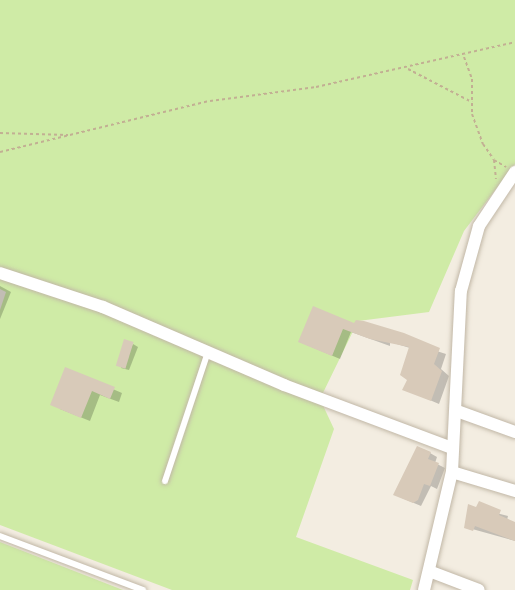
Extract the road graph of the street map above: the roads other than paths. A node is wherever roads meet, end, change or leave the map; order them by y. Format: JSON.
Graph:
{"nodes":[{"id":1,"x":514,"y":173,"type":"edge"},
{"id":2,"x":0,"y":273,"type":"edge"},
{"id":3,"x":208,"y":352,"type":"junction"},
{"id":4,"x":457,"y":411,"type":"junction"},
{"id":5,"x":515,"y":432,"type":"edge"},
{"id":6,"x":452,"y":448,"type":"junction"},
{"id":7,"x":452,"y":472,"type":"junction"},
{"id":8,"x":165,"y":481,"type":"dead end"},
{"id":9,"x":515,"y":491,"type":"edge"},
{"id":10,"x":0,"y":536,"type":"edge"},
{"id":11,"x":429,"y":571,"type":"junction"},
{"id":12,"x":143,"y":590,"type":"edge"},
{"id":13,"x":424,"y":590,"type":"edge"},
{"id":14,"x":479,"y":590,"type":"edge"}],
"edges":[{"from":1,"to":4,"type":"street"},
{"from":2,"to":3,"type":"street"},
{"from":3,"to":6,"type":"street"},
{"from":3,"to":8,"type":"lane"},
{"from":4,"to":5,"type":"street"},
{"from":4,"to":6,"type":"street"},
{"from":6,"to":7,"type":"street"},
{"from":7,"to":9,"type":"street"},
{"from":7,"to":11,"type":"street"},
{"from":10,"to":12,"type":"lane"},
{"from":11,"to":13,"type":"street"},
{"from":11,"to":14,"type":"street"}]}
